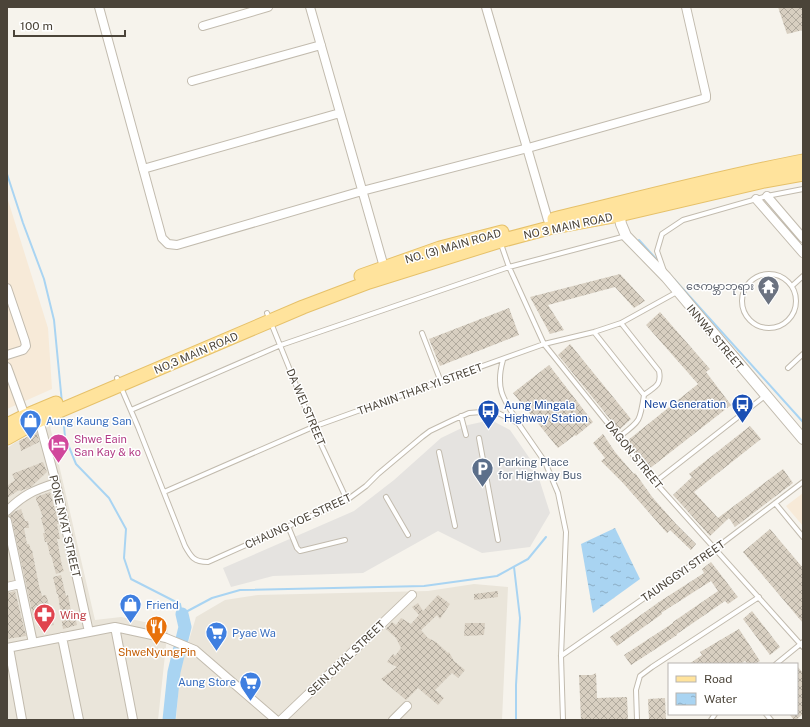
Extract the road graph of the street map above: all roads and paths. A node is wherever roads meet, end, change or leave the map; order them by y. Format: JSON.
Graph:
{"nodes":[{"id":1,"x":100,"y":7,"type":"edge"},
{"id":2,"x":268,"y":7,"type":"edge"},
{"id":3,"x":310,"y":7,"type":"edge"},
{"id":4,"x":486,"y":7,"type":"edge"},
{"id":5,"x":686,"y":7,"type":"edge"},
{"id":6,"x":203,"y":26,"type":"dead end"},
{"id":7,"x":321,"y":45,"type":"junction"},
{"id":8,"x":192,"y":81,"type":"dead end"},
{"id":9,"x":340,"y":113,"type":"junction"},
{"id":10,"x":528,"y":148,"type":"junction"},
{"id":11,"x":803,"y":161,"type":"edge"},
{"id":12,"x":143,"y":169,"type":"junction"},
{"id":13,"x":803,"y":174,"type":"edge"},
{"id":14,"x":803,"y":189,"type":"edge"},
{"id":15,"x":362,"y":191,"type":"junction"},
{"id":16,"x":767,"y":196,"type":"junction"},
{"id":17,"x":756,"y":199,"type":"junction"},
{"id":18,"x":618,"y":210,"type":"junction"},
{"id":19,"x":786,"y":218,"type":"junction"},
{"id":20,"x":548,"y":224,"type":"junction"},
{"id":21,"x":778,"y":225,"type":"junction"},
{"id":22,"x":626,"y":236,"type":"junction"},
{"id":23,"x":803,"y":238,"type":"edge"},
{"id":24,"x":500,"y":241,"type":"junction"},
{"id":25,"x":803,"y":253,"type":"edge"},
{"id":26,"x":509,"y":267,"type":"junction"},
{"id":27,"x":386,"y":272,"type":"junction"},
{"id":28,"x":803,"y":276,"type":"edge"},
{"id":29,"x":666,"y":277,"type":"junction"},
{"id":30,"x":792,"y":286,"type":"junction"},
{"id":31,"x":7,"y":288,"type":"edge"},
{"id":32,"x":678,"y":292,"type":"junction"},
{"id":33,"x":269,"y":317,"type":"junction"},
{"id":34,"x":621,"y":323,"type":"junction"},
{"id":35,"x":594,"y":332,"type":"junction"},
{"id":36,"x":422,"y":333,"type":"dead end"},
{"id":37,"x":544,"y":344,"type":"junction"},
{"id":38,"x":281,"y":345,"type":"junction"},
{"id":39,"x":803,"y":354,"type":"edge"},
{"id":40,"x":7,"y":355,"type":"edge"},
{"id":41,"x":503,"y":360,"type":"junction"},
{"id":42,"x":7,"y":367,"type":"edge"},
{"id":43,"x":788,"y":368,"type":"dead end"},
{"id":44,"x":119,"y":382,"type":"junction"},
{"id":45,"x":441,"y":382,"type":"junction"},
{"id":46,"x":644,"y":395,"type":"junction"},
{"id":47,"x":766,"y":396,"type":"junction"},
{"id":48,"x":131,"y":410,"type":"junction"},
{"id":49,"x":461,"y":416,"type":"junction"},
{"id":50,"x":31,"y":421,"type":"junction"},
{"id":51,"x":518,"y":423,"type":"junction"},
{"id":52,"x":7,"y":425,"type":"edge"},
{"id":53,"x":313,"y":427,"type":"junction"},
{"id":54,"x":466,"y":435,"type":"dead end"},
{"id":55,"x":619,"y":437,"type":"junction"},
{"id":56,"x":7,"y":438,"type":"edge"},
{"id":57,"x":479,"y":438,"type":"dead end"},
{"id":58,"x":803,"y":439,"type":"edge"},
{"id":59,"x":439,"y":452,"type":"dead end"},
{"id":60,"x":655,"y":482,"type":"junction"},
{"id":61,"x":803,"y":482,"type":"edge"},
{"id":62,"x":56,"y":483,"type":"junction"},
{"id":63,"x":164,"y":492,"type":"junction"},
{"id":64,"x":386,"y":497,"type":"dead end"},
{"id":65,"x":347,"y":500,"type":"junction"},
{"id":66,"x":775,"y":503,"type":"junction"},
{"id":67,"x":7,"y":511,"type":"edge"},
{"id":68,"x":7,"y":521,"type":"edge"},
{"id":69,"x":288,"y":526,"type":"junction"},
{"id":70,"x":455,"y":526,"type":"dead end"},
{"id":71,"x":408,"y":535,"type":"dead end"},
{"id":72,"x":803,"y":537,"type":"edge"},
{"id":73,"x":345,"y":540,"type":"dead end"},
{"id":74,"x":498,"y":540,"type":"dead end"},
{"id":75,"x":716,"y":548,"type":"junction"},
{"id":76,"x":20,"y":584,"type":"junction"},
{"id":77,"x":7,"y":587,"type":"edge"},
{"id":78,"x":412,"y":595,"type":"dead end"},
{"id":79,"x":759,"y":597,"type":"junction"},
{"id":80,"x":114,"y":627,"type":"junction"},
{"id":81,"x":89,"y":632,"type":"junction"},
{"id":82,"x":62,"y":637,"type":"junction"},
{"id":83,"x":33,"y":643,"type":"junction"},
{"id":84,"x":802,"y":644,"type":"edge"},
{"id":85,"x":8,"y":648,"type":"edge"},
{"id":86,"x":561,"y":656,"type":"junction"},
{"id":87,"x":777,"y":663,"type":"edge"},
{"id":88,"x":407,"y":706,"type":"dead end"},
{"id":89,"x":714,"y":715,"type":"edge"},
{"id":90,"x":22,"y":720,"type":"edge"},
{"id":91,"x":79,"y":720,"type":"edge"},
{"id":92,"x":133,"y":720,"type":"edge"},
{"id":93,"x":276,"y":720,"type":"edge"},
{"id":94,"x":281,"y":720,"type":"edge"},
{"id":95,"x":393,"y":720,"type":"edge"},
{"id":96,"x":563,"y":720,"type":"edge"},
{"id":97,"x":637,"y":720,"type":"edge"},
{"id":98,"x":711,"y":720,"type":"edge"},
{"id":99,"x":717,"y":720,"type":"edge"}],
"edges":[{"from":1,"to":12,"type":"street"},
{"from":2,"to":6,"type":"street"},
{"from":3,"to":7,"type":"street"},
{"from":4,"to":10,"type":"street"},
{"from":5,"to":10,"type":"street"},
{"from":7,"to":8,"type":"street"},
{"from":7,"to":9,"type":"street"},
{"from":9,"to":12,"type":"street"},
{"from":9,"to":15,"type":"street"},
{"from":10,"to":15,"type":"street"},
{"from":10,"to":20,"type":"street"},
{"from":11,"to":18,"type":"main road"},
{"from":12,"to":15,"type":"street"},
{"from":13,"to":18,"type":"main road","name":"NO 3 MAIN ROAD"},
{"from":14,"to":16,"type":"lane"},
{"from":15,"to":27,"type":"street"},
{"from":16,"to":17,"type":"lane"},
{"from":16,"to":19,"type":"street"},
{"from":17,"to":21,"type":"street"},
{"from":17,"to":29,"type":"lane"},
{"from":18,"to":20,"type":"main road","name":"NO 3 MAIN ROAD"},
{"from":18,"to":22,"type":"street"},
{"from":19,"to":21,"type":"street"},
{"from":19,"to":23,"type":"street"},
{"from":20,"to":24,"type":"main road","name":"NO 3 MAIN ROAD"},
{"from":20,"to":27,"type":"main road","name":"NO. (3) MAIN ROAD"},
{"from":21,"to":25,"type":"street"},
{"from":22,"to":26,"type":"lane"},
{"from":22,"to":29,"type":"street","name":"INNWA STREET"},
{"from":24,"to":26,"type":"lane","name":"DAGON STREET"},
{"from":24,"to":27,"type":"main road","name":"NO 3 MAIN ROAD"},
{"from":26,"to":37,"type":"lane","name":"DAGON STREET"},
{"from":26,"to":38,"type":"lane"},
{"from":27,"to":33,"type":"main road","name":"NO 3 MAIN ROAD"},
{"from":28,"to":30,"type":"lane"},
{"from":29,"to":32,"type":"street","name":"INNWA STREET"},
{"from":30,"to":30,"type":"lane"},
{"from":31,"to":40,"type":"street"},
{"from":32,"to":34,"type":"lane","name":"THANIN THAR YI STREET"},
{"from":32,"to":47,"type":"street","name":"INNWA STREET"},
{"from":33,"to":38,"type":"lane","name":"DA WEI STREET"},
{"from":33,"to":44,"type":"main road","name":"NO,3 MAIN ROAD"},
{"from":34,"to":35,"type":"lane","name":"THANIN THAR YI STREET"},
{"from":34,"to":46,"type":"lane"},
{"from":35,"to":37,"type":"lane","name":"THANIN THAR YI STREET"},
{"from":35,"to":46,"type":"lane"},
{"from":36,"to":45,"type":"lane"},
{"from":37,"to":41,"type":"lane","name":"THANIN THAR YI STREET"},
{"from":37,"to":55,"type":"lane","name":"DAGON STREET"},
{"from":38,"to":48,"type":"lane"},
{"from":38,"to":53,"type":"lane","name":"DA WEI STREET"},
{"from":39,"to":43,"type":"lane"},
{"from":41,"to":45,"type":"lane","name":"THANIN THAR YI STREET"},
{"from":41,"to":51,"type":"lane"},
{"from":42,"to":50,"type":"street","name":"PONE NYAT STREET"},
{"from":44,"to":48,"type":"lane","name":"CHAUNG YOE STREET"},
{"from":44,"to":50,"type":"main road"},
{"from":45,"to":53,"type":"lane","name":"THANIN THAR YI STREET"},
{"from":46,"to":55,"type":"lane"},
{"from":47,"to":58,"type":"street","name":"INNWA STREET"},
{"from":47,"to":60,"type":"lane"},
{"from":48,"to":63,"type":"lane","name":"CHAUNG YOE STREET"},
{"from":49,"to":51,"type":"lane","name":"CHAUNG YOE STREET"},
{"from":49,"to":54,"type":"lane"},
{"from":49,"to":65,"type":"lane","name":"CHAUNG YOE STREET"},
{"from":50,"to":52,"type":"main road"},
{"from":50,"to":56,"type":"main road"},
{"from":50,"to":62,"type":"street","name":"PONE NYAT STREET"},
{"from":51,"to":86,"type":"lane","name":"CHAUNG YOE STREET"},
{"from":53,"to":63,"type":"lane","name":"THANIN THAR YI STREET"},
{"from":53,"to":65,"type":"lane","name":"DA WEI STREET"},
{"from":55,"to":60,"type":"lane","name":"DAGON STREET"},
{"from":57,"to":74,"type":"lane"},
{"from":59,"to":70,"type":"lane"},
{"from":60,"to":75,"type":"lane","name":"DAGON STREET"},
{"from":61,"to":66,"type":"lane","name":"TAUNGGYI STREET"},
{"from":62,"to":67,"type":"street"},
{"from":62,"to":81,"type":"street","name":"PONE NYAT STREET"},
{"from":63,"to":69,"type":"lane","name":"CHAUNG YOE STREET"},
{"from":64,"to":71,"type":"lane"},
{"from":65,"to":69,"type":"lane","name":"CHAUNG YOE STREET"},
{"from":66,"to":72,"type":"lane"},
{"from":66,"to":75,"type":"lane","name":"TAUNGGYI STREET"},
{"from":68,"to":76,"type":"street"},
{"from":69,"to":73,"type":"lane"},
{"from":75,"to":79,"type":"lane","name":"DAGON STREET"},
{"from":75,"to":86,"type":"lane","name":"TAUNGGYI STREET"},
{"from":76,"to":77,"type":"street"},
{"from":76,"to":83,"type":"street"},
{"from":78,"to":94,"type":"street","name":"SEIN CHAL STREET"},
{"from":79,"to":84,"type":"lane","name":"DAGON STREET"},
{"from":79,"to":97,"type":"lane"},
{"from":80,"to":81,"type":"street"},
{"from":80,"to":92,"type":"street"},
{"from":80,"to":93,"type":"street"},
{"from":81,"to":82,"type":"street"},
{"from":82,"to":83,"type":"street"},
{"from":82,"to":91,"type":"street"},
{"from":83,"to":85,"type":"street"},
{"from":84,"to":87,"type":"lane"},
{"from":85,"to":90,"type":"street"},
{"from":86,"to":96,"type":"lane","name":"CHAUNG YOE STREET"},
{"from":88,"to":95,"type":"street"},
{"from":89,"to":98,"type":"lane"},
{"from":89,"to":99,"type":"lane"}]}
